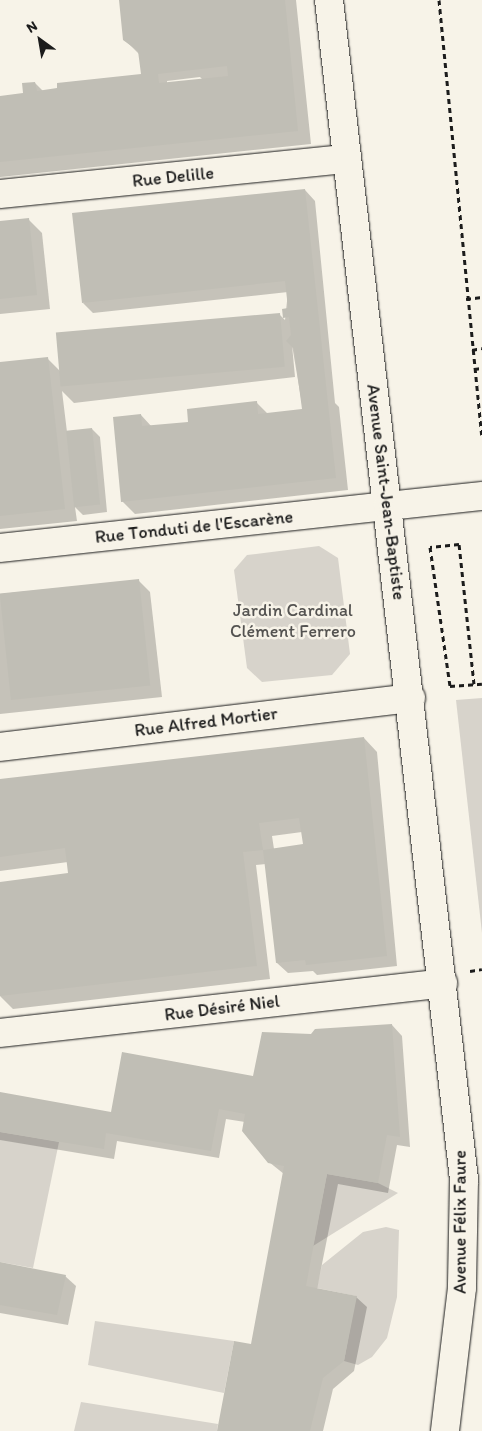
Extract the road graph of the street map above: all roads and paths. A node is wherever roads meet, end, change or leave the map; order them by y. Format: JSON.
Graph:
{"nodes":[{"id":1,"x":329,"y":0,"type":"edge"},
{"id":2,"x":439,"y":0,"type":"edge"},
{"id":3,"x":345,"y":159,"type":"junction"},
{"id":4,"x":0,"y":194,"type":"edge"},
{"id":5,"x":482,"y":297,"type":"edge"},
{"id":6,"x":466,"y":299,"type":"junction"},
{"id":7,"x":482,"y":348,"type":"edge"},
{"id":8,"x":472,"y":350,"type":"junction"},
{"id":9,"x":482,"y":368,"type":"edge"},
{"id":10,"x":474,"y":369,"type":"junction"},
{"id":11,"x":481,"y":423,"type":"edge"},
{"id":12,"x":482,"y":435,"type":"edge"},
{"id":13,"x":482,"y":496,"type":"edge"},
{"id":14,"x":388,"y":506,"type":"junction"},
{"id":15,"x":0,"y":548,"type":"edge"},
{"id":16,"x":474,"y":684,"type":"junction"},
{"id":17,"x":482,"y":684,"type":"edge"},
{"id":18,"x":411,"y":698,"type":"junction"},
{"id":19,"x":0,"y":747,"type":"edge"},
{"id":20,"x":443,"y":983,"type":"junction"},
{"id":21,"x":0,"y":1033,"type":"edge"},
{"id":22,"x":444,"y":1431,"type":"edge"}],
"edges":[{"from":1,"to":3,"type":"street","name":"Avenue Saint-Jean-Baptiste"},
{"from":2,"to":6,"type":"path"},
{"from":3,"to":4,"type":"street","name":"Rue Delille"},
{"from":3,"to":14,"type":"street","name":"Avenue Saint-Jean-Baptiste"},
{"from":5,"to":6,"type":"path"},
{"from":6,"to":8,"type":"path"},
{"from":7,"to":8,"type":"path"},
{"from":8,"to":10,"type":"path"},
{"from":9,"to":10,"type":"path"},
{"from":10,"to":11,"type":"path"},
{"from":11,"to":12,"type":"path"},
{"from":13,"to":14,"type":"street","name":"Rue Tonduti de l'Escarène"},
{"from":14,"to":15,"type":"street","name":"Rue Tonduti de l'Escarène"},
{"from":14,"to":18,"type":"street","name":"Avenue Saint-Jean-Baptiste"},
{"from":16,"to":16,"type":"path"},
{"from":16,"to":17,"type":"path"},
{"from":18,"to":19,"type":"street","name":"Rue Alfred Mortier"},
{"from":18,"to":20,"type":"street","name":"Avenue Saint-Jean-Baptiste"},
{"from":20,"to":21,"type":"street","name":"Rue Désiré Niel"},
{"from":20,"to":22,"type":"street","name":"Avenue Félix Faure"}]}
